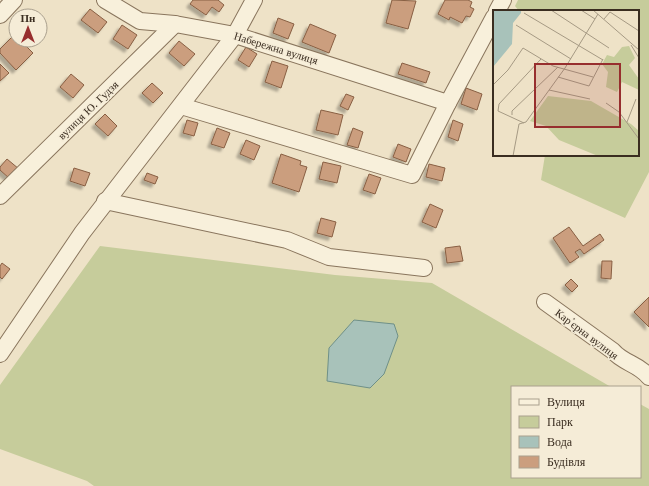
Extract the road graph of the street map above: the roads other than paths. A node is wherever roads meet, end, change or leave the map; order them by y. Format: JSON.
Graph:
{"nodes":[{"id":1,"x":14,"y":0,"type":"edge"},
{"id":2,"x":105,"y":0,"type":"edge"},
{"id":3,"x":254,"y":0,"type":"edge"},
{"id":4,"x":503,"y":0,"type":"edge"},
{"id":5,"x":498,"y":10,"type":"edge"},
{"id":6,"x":0,"y":15,"type":"edge"},
{"id":7,"x":493,"y":19,"type":"edge"},
{"id":8,"x":175,"y":24,"type":"junction"},
{"id":9,"x":234,"y":35,"type":"junction"},
{"id":10,"x":448,"y":103,"type":"junction"},
{"id":11,"x":181,"y":106,"type":"junction"},
{"id":12,"x":0,"y":196,"type":"edge"},
{"id":13,"x":105,"y":201,"type":"junction"},
{"id":14,"x":424,"y":268,"type":"dead end"},
{"id":15,"x":545,"y":302,"type":"dead end"},
{"id":16,"x":0,"y":354,"type":"edge"},
{"id":17,"x":649,"y":377,"type":"edge"}],
"edges":[{"from":1,"to":6,"type":"street"},
{"from":2,"to":8,"type":"street","name":"Набережна вулиця"},
{"from":3,"to":9,"type":"street"},
{"from":4,"to":5,"type":"street"},
{"from":7,"to":10,"type":"street"},
{"from":8,"to":9,"type":"street","name":"Набережна вулиця"},
{"from":8,"to":12,"type":"street","name":"вулиця Ю. Гудзя"},
{"from":9,"to":10,"type":"street","name":"Набережна вулиця"},
{"from":9,"to":11,"type":"street"},
{"from":10,"to":11,"type":"street"},
{"from":11,"to":13,"type":"street"},
{"from":13,"to":14,"type":"street"},
{"from":13,"to":16,"type":"street"},
{"from":15,"to":17,"type":"street","name":"Карʼєрна вулиця"}]}
